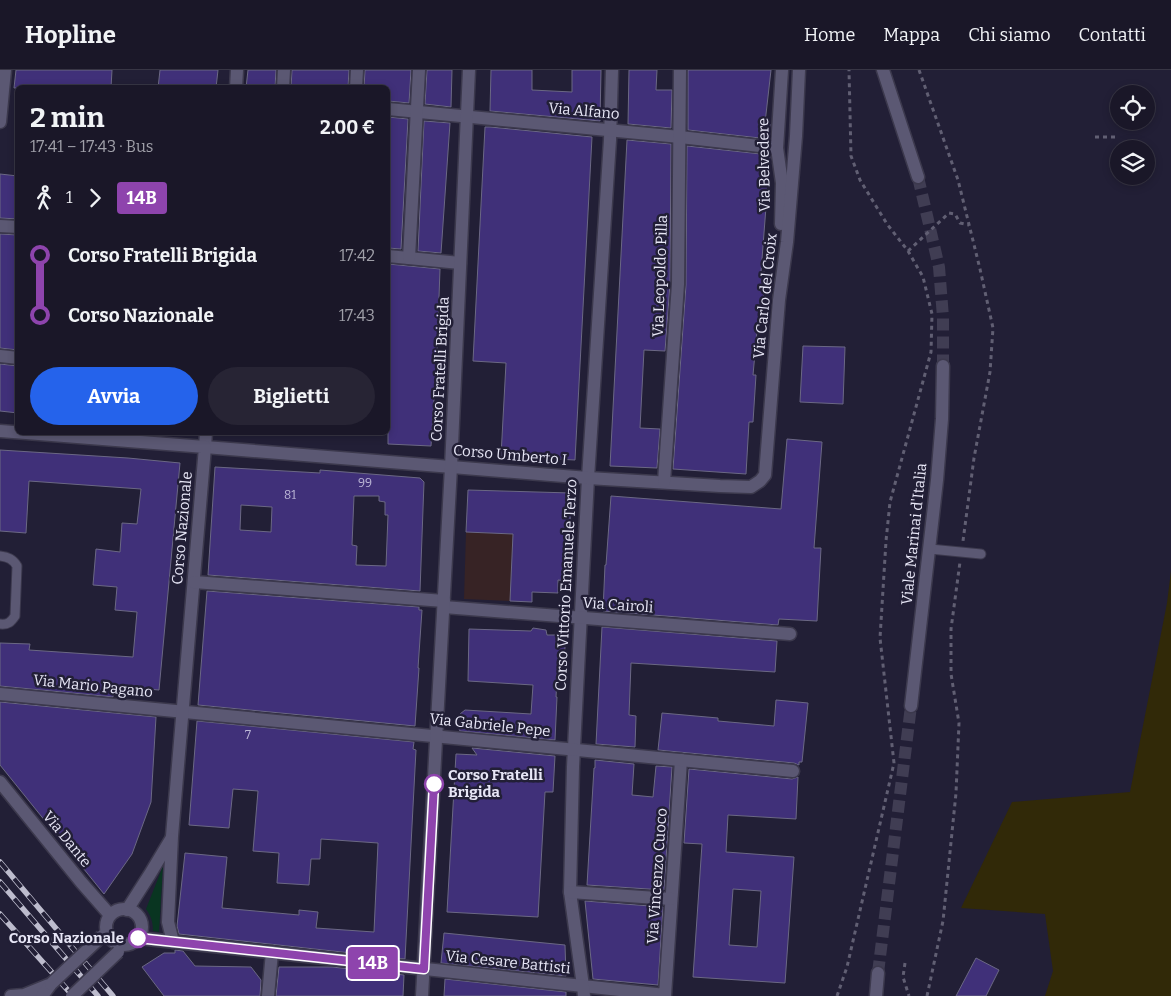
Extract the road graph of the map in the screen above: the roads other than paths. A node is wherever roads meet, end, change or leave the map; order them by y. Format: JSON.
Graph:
{"nodes":[{"id":1,"x":5,"y":70,"type":"edge"},
{"id":2,"x":237,"y":70,"type":"edge"},
{"id":3,"x":284,"y":70,"type":"edge"},
{"id":4,"x":357,"y":70,"type":"edge"},
{"id":5,"x":419,"y":70,"type":"edge"},
{"id":6,"x":469,"y":70,"type":"edge"},
{"id":7,"x":612,"y":70,"type":"edge"},
{"id":8,"x":680,"y":70,"type":"edge"},
{"id":9,"x":782,"y":70,"type":"edge"},
{"id":10,"x":798,"y":70,"type":"edge"},
{"id":11,"x":883,"y":70,"type":"edge"},
{"id":12,"x":236,"y":85,"type":"edge"},
{"id":13,"x":283,"y":85,"type":"edge"},
{"id":14,"x":356,"y":85,"type":"edge"},
{"id":15,"x":390,"y":109,"type":"edge"},
{"id":16,"x":417,"y":112,"type":"junction"},
{"id":17,"x":467,"y":117,"type":"junction"},
{"id":18,"x":0,"y":122,"type":"edge"},
{"id":19,"x":610,"y":130,"type":"junction"},
{"id":20,"x":680,"y":137,"type":"junction"},
{"id":21,"x":777,"y":148,"type":"junction"},
{"id":22,"x":918,"y":177,"type":"tunnel mouth"},
{"id":23,"x":0,"y":226,"type":"edge"},
{"id":24,"x":15,"y":227,"type":"edge"},
{"id":25,"x":390,"y":256,"type":"edge"},
{"id":26,"x":409,"y":258,"type":"junction"},
{"id":27,"x":460,"y":263,"type":"junction"},
{"id":28,"x":780,"y":289,"type":"junction"},
{"id":29,"x":0,"y":356,"type":"edge"},
{"id":30,"x":15,"y":358,"type":"edge"},
{"id":31,"x":943,"y":366,"type":"tunnel mouth"},
{"id":32,"x":0,"y":431,"type":"edge"},
{"id":33,"x":15,"y":432,"type":"edge"},
{"id":34,"x":50,"y":435,"type":"edge"},
{"id":35,"x":206,"y":435,"type":"edge"},
{"id":36,"x":205,"y":448,"type":"junction"},
{"id":37,"x":452,"y":467,"type":"junction"},
{"id":38,"x":588,"y":478,"type":"junction"},
{"id":39,"x":664,"y":482,"type":"junction"},
{"id":40,"x":720,"y":486,"type":"joint"},
{"id":41,"x":930,"y":549,"type":"junction"},
{"id":42,"x":981,"y":554,"type":"dead end"},
{"id":43,"x":0,"y":556,"type":"edge"},
{"id":44,"x":194,"y":582,"type":"junction"},
{"id":45,"x":444,"y":604,"type":"junction"},
{"id":46,"x":581,"y":618,"type":"junction"},
{"id":47,"x":0,"y":624,"type":"edge"},
{"id":48,"x":790,"y":634,"type":"dead end"},
{"id":49,"x":0,"y":694,"type":"edge"},
{"id":50,"x":911,"y":706,"type":"tunnel mouth"},
{"id":51,"x":183,"y":711,"type":"junction"},
{"id":52,"x":437,"y":736,"type":"junction"},
{"id":53,"x":574,"y":750,"type":"junction"},
{"id":54,"x":681,"y":760,"type":"junction"},
{"id":55,"x":794,"y":771,"type":"dead end"},
{"id":56,"x":0,"y":782,"type":"edge"},
{"id":57,"x":172,"y":836,"type":"junction"},
{"id":58,"x":570,"y":892,"type":"junction"},
{"id":59,"x":672,"y":899,"type":"junction"},
{"id":60,"x":127,"y":910,"type":"junction"},
{"id":61,"x":110,"y":915,"type":"junction"},
{"id":62,"x":104,"y":934,"type":"junction"},
{"id":63,"x":138,"y":938,"type":"junction"},
{"id":64,"x":174,"y":942,"type":"junction"},
{"id":65,"x":121,"y":948,"type":"junction"},
{"id":66,"x":272,"y":952,"type":"junction"},
{"id":67,"x":424,"y":969,"type":"junction"},
{"id":68,"x":878,"y":973,"type":"tunnel mouth"},
{"id":69,"x":52,"y":984,"type":"junction"},
{"id":70,"x":584,"y":991,"type":"edge"},
{"id":71,"x":0,"y":995,"type":"edge"},
{"id":72,"x":665,"y":995,"type":"joint"},
{"id":73,"x":5,"y":996,"type":"edge"},
{"id":74,"x":11,"y":996,"type":"edge"},
{"id":75,"x":42,"y":996,"type":"edge"},
{"id":76,"x":72,"y":996,"type":"edge"},
{"id":77,"x":268,"y":996,"type":"edge"},
{"id":78,"x":422,"y":996,"type":"edge"},
{"id":79,"x":876,"y":996,"type":"edge"}],
"edges":[{"from":1,"to":18,"type":"street"},
{"from":2,"to":12,"type":"street"},
{"from":3,"to":13,"type":"street"},
{"from":4,"to":14,"type":"street"},
{"from":5,"to":16,"type":"street"},
{"from":6,"to":17,"type":"street","name":"Corso Fratelli Brigida"},
{"from":7,"to":19,"type":"street","name":"Corso Vittorio Emanuele Terzo"},
{"from":8,"to":20,"type":"street","name":"Via Leopoldo Pilla"},
{"from":9,"to":21,"type":"street","name":"Via Belvedere"},
{"from":10,"to":28,"type":"street","name":"Via Carlo del Croix"},
{"from":11,"to":22,"type":"street"},
{"from":15,"to":16,"type":"street","name":"Via Alfano"},
{"from":16,"to":17,"type":"street","name":"Via Alfano"},
{"from":16,"to":26,"type":"street"},
{"from":17,"to":19,"type":"street","name":"Via Alfano"},
{"from":17,"to":27,"type":"street","name":"Corso Fratelli Brigida"},
{"from":19,"to":20,"type":"street","name":"Via Alfano"},
{"from":19,"to":38,"type":"street","name":"Corso Vittorio Emanuele Terzo"},
{"from":20,"to":21,"type":"street","name":"Via Alfano"},
{"from":20,"to":39,"type":"street","name":"Via Leopoldo Pilla"},
{"from":21,"to":28,"type":"street","name":"Via Belvedere"},
{"from":23,"to":24,"type":"street"},
{"from":25,"to":26,"type":"street"},
{"from":26,"to":27,"type":"street"},
{"from":27,"to":37,"type":"street","name":"Corso Fratelli Brigida"},
{"from":28,"to":40,"type":"street","name":"Via Carlo del Croix"},
{"from":29,"to":30,"type":"street"},
{"from":31,"to":41,"type":"street","name":"Viale Marinai d'Italia"},
{"from":32,"to":33,"type":"street","name":"Corso Umberto I"},
{"from":34,"to":36,"type":"street","name":"Corso Umberto I"},
{"from":35,"to":36,"type":"street","name":"Corso Nazionale"},
{"from":36,"to":37,"type":"street","name":"Corso Umberto I"},
{"from":36,"to":44,"type":"street","name":"Corso Nazionale"},
{"from":37,"to":38,"type":"street","name":"Corso Umberto I"},
{"from":37,"to":45,"type":"street","name":"Corso Fratelli Brigida"},
{"from":38,"to":39,"type":"street","name":"Corso Umberto I"},
{"from":38,"to":46,"type":"street","name":"Corso Vittorio Emanuele Terzo"},
{"from":39,"to":40,"type":"street","name":"Corso Umberto I"},
{"from":41,"to":42,"type":"lane"},
{"from":41,"to":50,"type":"street","name":"Viale Marinai d'Italia"},
{"from":43,"to":47,"type":"lane"},
{"from":44,"to":45,"type":"street","name":"Via Cairoli"},
{"from":44,"to":51,"type":"street","name":"Corso Nazionale"},
{"from":45,"to":46,"type":"street","name":"Via Cairoli"},
{"from":45,"to":52,"type":"street","name":"Corso Fratelli Brigida"},
{"from":46,"to":48,"type":"street","name":"Via Cairoli"},
{"from":46,"to":53,"type":"street","name":"Corso Vittorio Emanuele Terzo"},
{"from":49,"to":51,"type":"street","name":"Via Mario Pagano"},
{"from":51,"to":52,"type":"street","name":"Via Gabriele Pepe"},
{"from":51,"to":57,"type":"street","name":"Corso Nazionale"},
{"from":52,"to":53,"type":"street","name":"Via Gabriele Pepe"},
{"from":52,"to":67,"type":"street","name":"Corso Fratelli Brigida"},
{"from":53,"to":54,"type":"street","name":"Via Gabriele Pepe"},
{"from":53,"to":58,"type":"street","name":"Corso Vittorio Emanuele Terzo"},
{"from":54,"to":55,"type":"street","name":"Via Gabriele Pepe"},
{"from":54,"to":59,"type":"street","name":"Via Vincenzo Cuoco"},
{"from":56,"to":61,"type":"street","name":"Via Dante"},
{"from":57,"to":60,"type":"street","name":"Corso Nazionale"},
{"from":57,"to":64,"type":"street","name":"Corso Nazionale"},
{"from":58,"to":59,"type":"street"},
{"from":58,"to":70,"type":"street","name":"Corso Vittorio Emanuele Terzo"},
{"from":59,"to":72,"type":"street","name":"Via Vincenzo Cuoco"},
{"from":60,"to":61,"type":"street"},
{"from":60,"to":63,"type":"street"},
{"from":61,"to":62,"type":"street"},
{"from":62,"to":65,"type":"street"},
{"from":62,"to":69,"type":"street","bridge":true},
{"from":63,"to":64,"type":"street","name":"Via Cesare Battisti"},
{"from":63,"to":65,"type":"street"},
{"from":64,"to":66,"type":"street","name":"Via Cesare Battisti"},
{"from":65,"to":76,"type":"street","bridge":true},
{"from":66,"to":67,"type":"street","name":"Via Cesare Battisti"},
{"from":66,"to":77,"type":"street"},
{"from":67,"to":70,"type":"street","name":"Via Cesare Battisti"},
{"from":67,"to":78,"type":"street","name":"Corso Fratelli Brigida"},
{"from":68,"to":79,"type":"street"},
{"from":69,"to":74,"type":"street"},
{"from":69,"to":75,"type":"street"},
{"from":70,"to":72,"type":"street","name":"Via Cesare Battisti"},
{"from":71,"to":73,"type":"street"}]}
